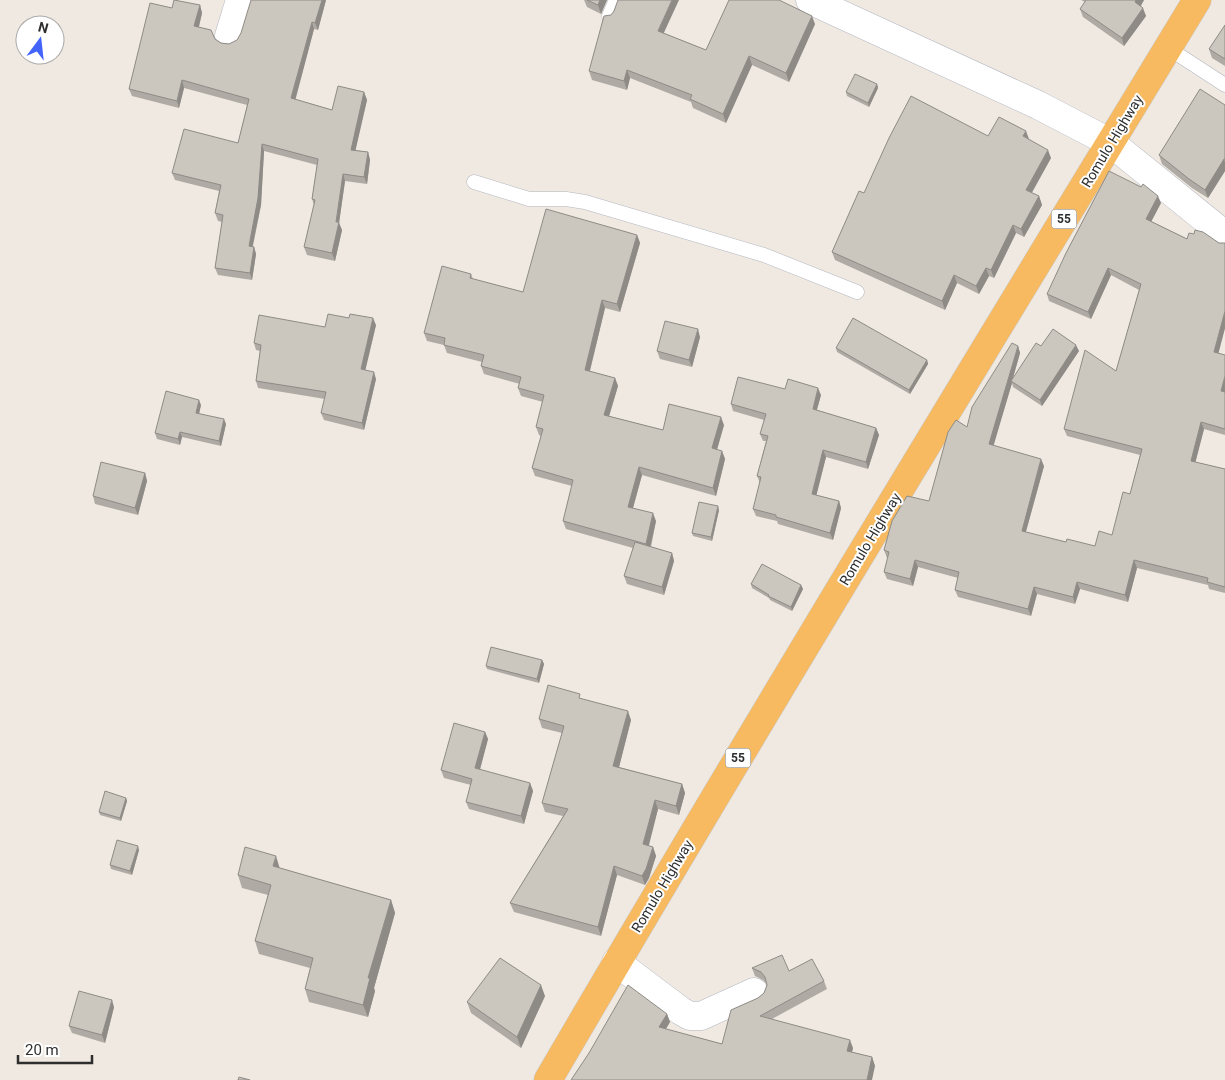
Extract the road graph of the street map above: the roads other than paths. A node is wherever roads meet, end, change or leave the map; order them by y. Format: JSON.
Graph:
{"nodes":[{"id":1,"x":240,"y":0,"type":"edge"},
{"id":2,"x":616,"y":0,"type":"edge"},
{"id":3,"x":810,"y":0,"type":"edge"},
{"id":4,"x":1198,"y":0,"type":"edge"},
{"id":5,"x":609,"y":16,"type":"edge"},
{"id":6,"x":229,"y":36,"type":"dead end"},
{"id":7,"x":1168,"y":48,"type":"junction"},
{"id":8,"x":1225,"y":85,"type":"edge"},
{"id":9,"x":1111,"y":143,"type":"junction"},
{"id":10,"x":474,"y":182,"type":"dead end"},
{"id":11,"x":1225,"y":235,"type":"edge"},
{"id":12,"x":857,"y":292,"type":"dead end"},
{"id":13,"x":616,"y":962,"type":"junction"},
{"id":14,"x":754,"y":992,"type":"dead end"},
{"id":15,"x":548,"y":1080,"type":"edge"}],
"edges":[{"from":1,"to":6,"type":"street"},
{"from":2,"to":5,"type":"lane"},
{"from":3,"to":9,"type":"street"},
{"from":4,"to":7,"type":"highway","name":"Romulo Highway","number":"55"},
{"from":7,"to":8,"type":"lane"},
{"from":7,"to":9,"type":"highway","name":"Romulo Highway","number":"55"},
{"from":9,"to":11,"type":"street"},
{"from":9,"to":13,"type":"highway","name":"Romulo Highway","number":"55"},
{"from":10,"to":12,"type":"lane"},
{"from":13,"to":14,"type":"street"},
{"from":13,"to":15,"type":"highway","name":"Romulo Highway","number":"55"}]}
